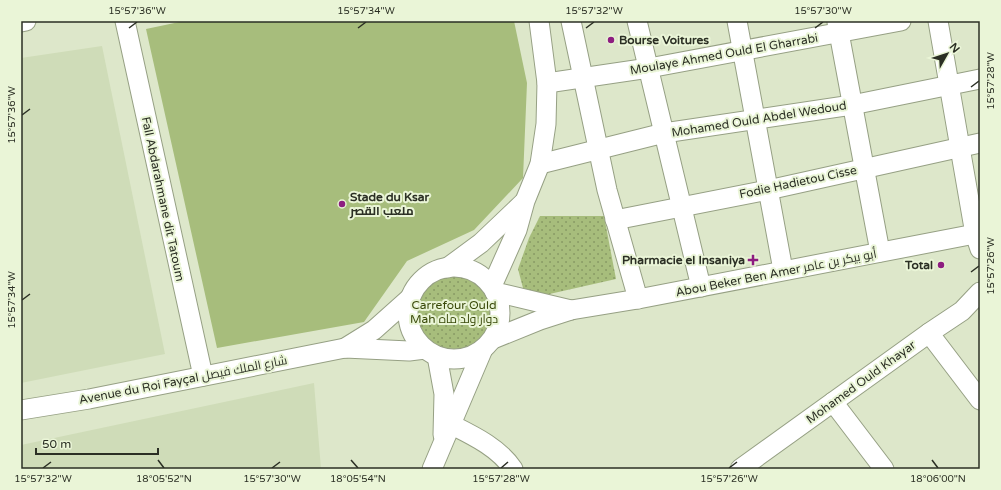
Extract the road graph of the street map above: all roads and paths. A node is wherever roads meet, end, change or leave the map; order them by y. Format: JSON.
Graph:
{"nodes":[{"id":1,"x":26,"y":21,"type":"edge"},
{"id":2,"x":125,"y":21,"type":"edge"},
{"id":3,"x":539,"y":21,"type":"edge"},
{"id":4,"x":572,"y":21,"type":"edge"},
{"id":5,"x":637,"y":21,"type":"edge"},
{"id":6,"x":737,"y":21,"type":"edge"},
{"id":7,"x":901,"y":21,"type":"edge"},
{"id":8,"x":938,"y":21,"type":"edge"},
{"id":9,"x":21,"y":22,"type":"edge"},
{"id":10,"x":838,"y":27,"type":"edge"},
{"id":11,"x":743,"y":50,"type":"junction"},
{"id":12,"x":649,"y":68,"type":"junction"},
{"id":13,"x":584,"y":78,"type":"junction"},
{"id":14,"x":980,"y":79,"type":"edge"},
{"id":15,"x":547,"y":83,"type":"junction"},
{"id":16,"x":950,"y":84,"type":"junction"},
{"id":17,"x":852,"y":105,"type":"junction"},
{"id":18,"x":754,"y":121,"type":"junction"},
{"id":19,"x":664,"y":133,"type":"junction"},
{"id":20,"x":980,"y":143,"type":"edge"},
{"id":21,"x":958,"y":146,"type":"junction"},
{"id":22,"x":599,"y":150,"type":"junction"},
{"id":23,"x":540,"y":164,"type":"junction"},
{"id":24,"x":865,"y":168,"type":"junction"},
{"id":25,"x":768,"y":190,"type":"junction"},
{"id":26,"x":525,"y":200,"type":"junction"},
{"id":27,"x":681,"y":206,"type":"junction"},
{"id":28,"x":615,"y":220,"type":"junction"},
{"id":29,"x":978,"y":238,"type":"edge"},
{"id":30,"x":880,"y":252,"type":"junction"},
{"id":31,"x":447,"y":268,"type":"junction"},
{"id":32,"x":784,"y":270,"type":"junction"},
{"id":33,"x":701,"y":287,"type":"junction"},
{"id":34,"x":493,"y":289,"type":"junction"},
{"id":35,"x":980,"y":292,"type":"edge"},
{"id":36,"x":411,"y":297,"type":"junction"},
{"id":37,"x":638,"y":299,"type":"junction"},
{"id":38,"x":571,"y":310,"type":"junction"},
{"id":39,"x":929,"y":333,"type":"junction"},
{"id":40,"x":488,"y":344,"type":"junction"},
{"id":41,"x":345,"y":348,"type":"junction"},
{"id":42,"x":431,"y":352,"type":"junction"},
{"id":43,"x":203,"y":376,"type":"junction"},
{"id":44,"x":980,"y":400,"type":"edge"},
{"id":45,"x":833,"y":402,"type":"junction"},
{"id":46,"x":21,"y":410,"type":"edge"},
{"id":47,"x":452,"y":424,"type":"junction"},
{"id":48,"x":442,"y":448,"type":"junction"},
{"id":49,"x":432,"y":469,"type":"edge"},
{"id":50,"x":513,"y":469,"type":"edge"},
{"id":51,"x":740,"y":469,"type":"edge"},
{"id":52,"x":884,"y":469,"type":"edge"}],
"edges":[{"from":1,"to":9,"type":"street"},
{"from":2,"to":43,"type":"street","name":"Fall Abdarahmane dit Tatoum"},
{"from":3,"to":15,"type":"street"},
{"from":4,"to":13,"type":"street"},
{"from":5,"to":12,"type":"street"},
{"from":6,"to":11,"type":"street"},
{"from":7,"to":10,"type":"street","name":"Moulaye Ahmed Ould El Gharrabi"},
{"from":8,"to":16,"type":"street"},
{"from":10,"to":11,"type":"street","name":"Moulaye Ahmed Ould El Gharrabi"},
{"from":10,"to":17,"type":"street"},
{"from":11,"to":12,"type":"street","name":"Moulaye Ahmed Ould El Gharrabi"},
{"from":11,"to":18,"type":"street"},
{"from":12,"to":13,"type":"street","name":"Moulaye Ahmed Ould El Gharrabi"},
{"from":12,"to":19,"type":"street"},
{"from":13,"to":15,"type":"street","name":"Moulaye Ahmed Ould El Gharrabi"},
{"from":13,"to":22,"type":"street"},
{"from":14,"to":16,"type":"street","name":"Mohamed Ould Abdel Wedoud"},
{"from":15,"to":23,"type":"street"},
{"from":16,"to":17,"type":"street","name":"Mohamed Ould Abdel Wedoud"},
{"from":16,"to":21,"type":"street"},
{"from":17,"to":18,"type":"street","name":"Mohamed Ould Abdel Wedoud"},
{"from":17,"to":24,"type":"street"},
{"from":18,"to":19,"type":"street","name":"Mohamed Ould Abdel Wedoud"},
{"from":18,"to":25,"type":"street"},
{"from":19,"to":22,"type":"street","name":"Mohamed Ould Abdel Wedoud"},
{"from":19,"to":27,"type":"street"},
{"from":20,"to":21,"type":"street","name":"Fodie Hadietou Cisse"},
{"from":21,"to":24,"type":"street","name":"Fodie Hadietou Cisse"},
{"from":21,"to":29,"type":"street"},
{"from":22,"to":23,"type":"street","name":"Mohamed Ould Abdel Wedoud"},
{"from":22,"to":28,"type":"street"},
{"from":23,"to":26,"type":"street"},
{"from":24,"to":25,"type":"street","name":"Fodie Hadietou Cisse"},
{"from":24,"to":30,"type":"street"},
{"from":25,"to":27,"type":"street","name":"Fodie Hadietou Cisse"},
{"from":25,"to":32,"type":"street"},
{"from":26,"to":31,"type":"street"},
{"from":26,"to":34,"type":"street"},
{"from":27,"to":28,"type":"street","name":"Fodie Hadietou Cisse"},
{"from":27,"to":33,"type":"street"},
{"from":28,"to":37,"type":"street"},
{"from":29,"to":30,"type":"street","name":"Abou Beker Ben Amer أبو بيكر بن عامر"},
{"from":30,"to":32,"type":"street","name":"Abou Beker Ben Amer أبو بيكر بن عامر"},
{"from":31,"to":34,"type":"street"},
{"from":31,"to":36,"type":"street"},
{"from":32,"to":33,"type":"street","name":"Abou Beker Ben Amer أبو بيكر بن عامر"},
{"from":33,"to":37,"type":"street","name":"Abou Beker Ben Amer أبو بيكر بن عامر"},
{"from":34,"to":38,"type":"street","name":"Abou Beker Ben Amer أبو بيكر بن عامر"},
{"from":34,"to":40,"type":"street"},
{"from":35,"to":39,"type":"street","name":"Mohamed Ould Khayar"},
{"from":36,"to":41,"type":"street"},
{"from":36,"to":42,"type":"street"},
{"from":37,"to":38,"type":"street","name":"Abou Beker Ben Amer أبو بيكر بن عامر"},
{"from":38,"to":40,"type":"street","name":"Abou Beker Ben Amer أبو بيكر بن عامر"},
{"from":39,"to":44,"type":"street"},
{"from":39,"to":45,"type":"street","name":"Mohamed Ould Khayar"},
{"from":40,"to":42,"type":"street"},
{"from":40,"to":47,"type":"street"},
{"from":41,"to":42,"type":"street"},
{"from":41,"to":43,"type":"street","name":"Avenue du Roi Fayçal شارع الملك فيصل"},
{"from":42,"to":48,"type":"street"},
{"from":43,"to":46,"type":"street","name":"Avenue du Roi Fayçal شارع الملك فيصل"},
{"from":45,"to":51,"type":"street","name":"Mohamed Ould Khayar"},
{"from":45,"to":52,"type":"street"},
{"from":47,"to":48,"type":"street"},
{"from":47,"to":50,"type":"street"},
{"from":48,"to":49,"type":"street"}]}
